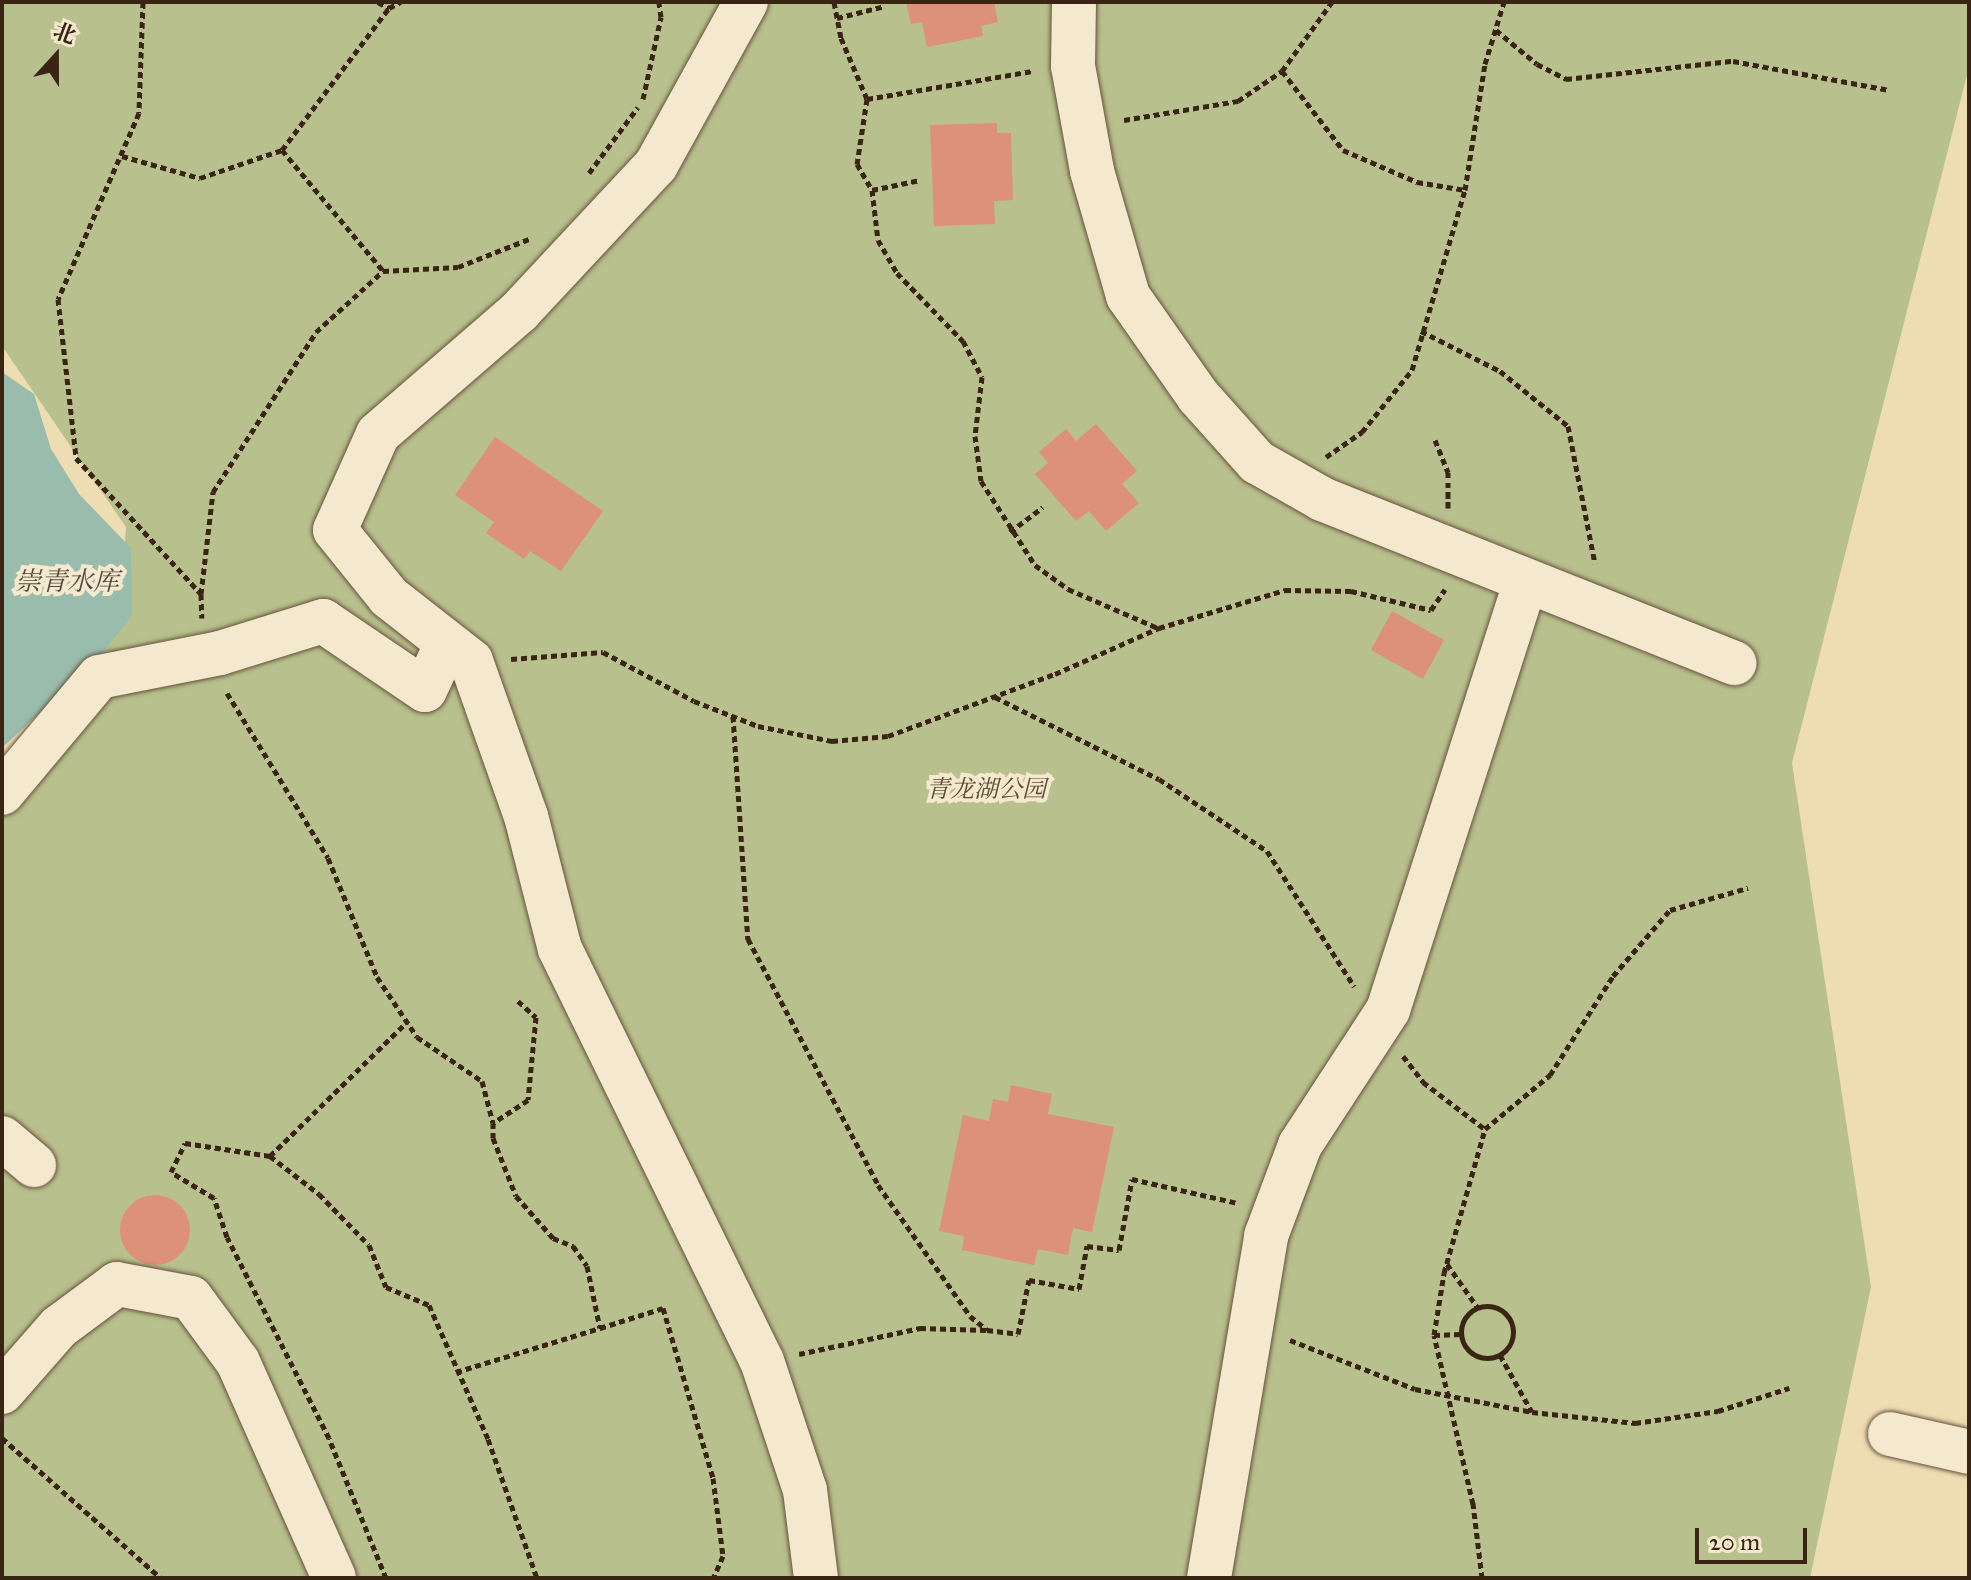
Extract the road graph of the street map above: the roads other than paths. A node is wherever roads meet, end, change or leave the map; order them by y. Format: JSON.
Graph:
{"nodes":[{"id":1,"x":746,"y":2,"type":"edge"},
{"id":2,"x":1074,"y":2,"type":"edge"},
{"id":3,"x":1526,"y":581,"type":"junction"},
{"id":4,"x":459,"y":652,"type":"junction"},
{"id":5,"x":1735,"y":663,"type":"dead end"},
{"id":6,"x":2,"y":793,"type":"edge"},
{"id":7,"x":2,"y":1392,"type":"edge"},
{"id":8,"x":1890,"y":1434,"type":"dead end"},
{"id":9,"x":1969,"y":1452,"type":"edge"},
{"id":10,"x":334,"y":1578,"type":"edge"},
{"id":11,"x":816,"y":1578,"type":"edge"},
{"id":12,"x":1209,"y":1578,"type":"edge"}],
"edges":[{"from":1,"to":4,"type":"street"},
{"from":2,"to":3,"type":"street"},
{"from":3,"to":5,"type":"street"},
{"from":3,"to":12,"type":"street"},
{"from":4,"to":6,"type":"street"},
{"from":4,"to":11,"type":"street"},
{"from":7,"to":10,"type":"street"},
{"from":8,"to":9,"type":"street"}]}
